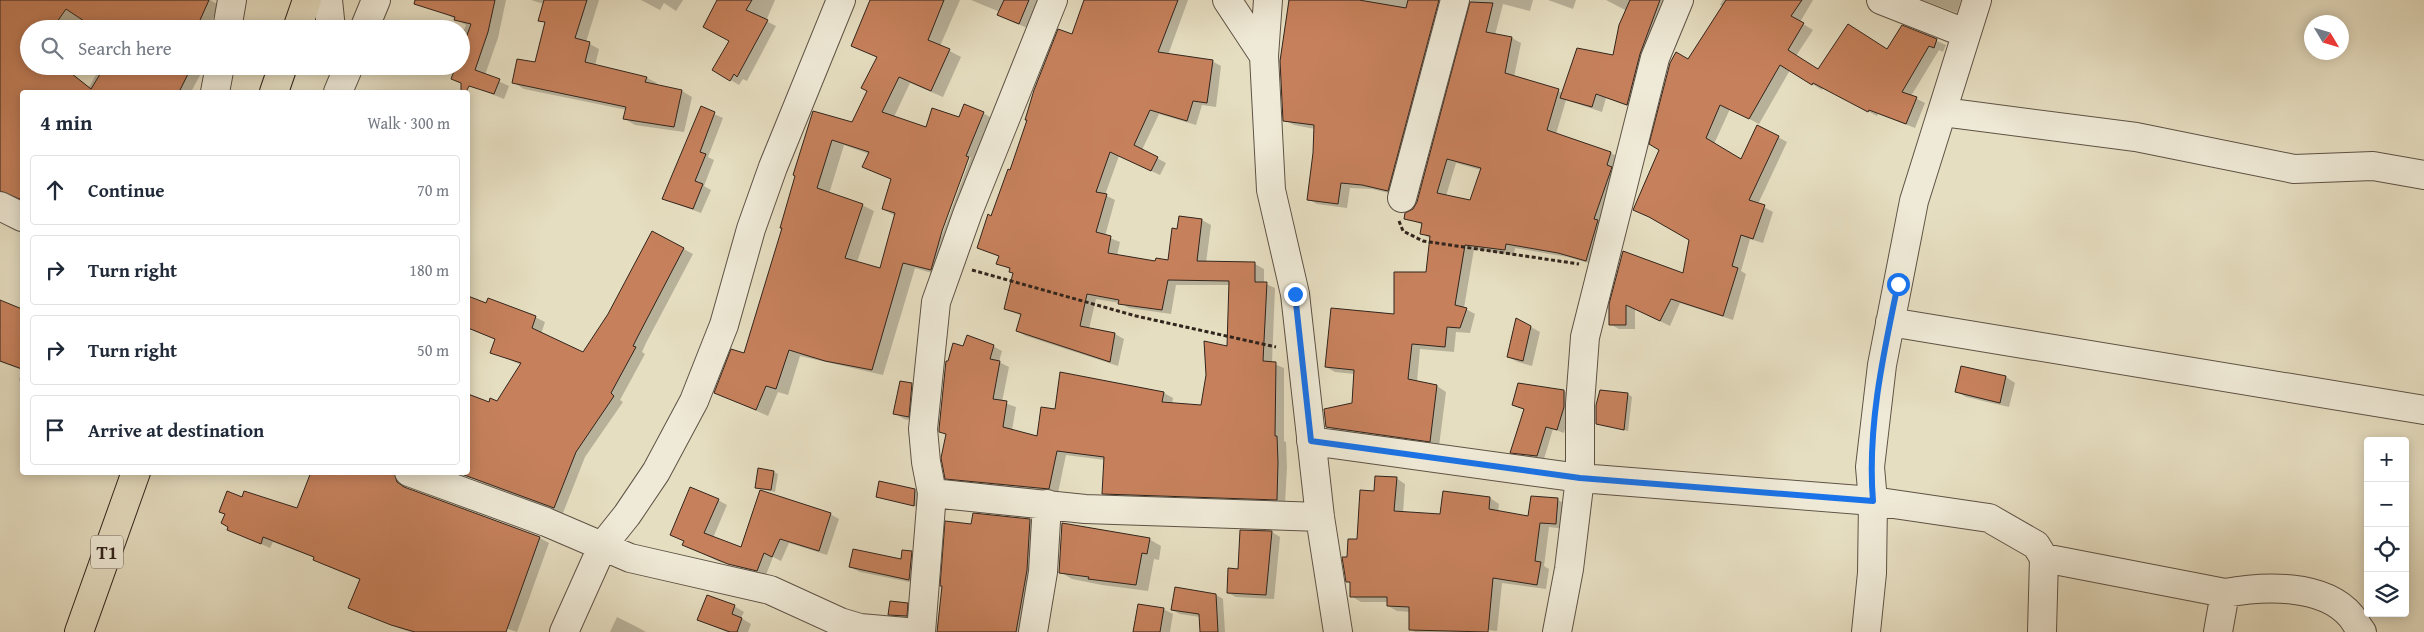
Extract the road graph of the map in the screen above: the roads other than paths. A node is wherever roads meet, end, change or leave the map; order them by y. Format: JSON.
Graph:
{"nodes":[{"id":1,"x":232,"y":0,"type":"edge"},
{"id":2,"x":307,"y":0,"type":"edge"},
{"id":3,"x":328,"y":0,"type":"edge"},
{"id":4,"x":376,"y":0,"type":"edge"},
{"id":5,"x":841,"y":0,"type":"edge"},
{"id":6,"x":1053,"y":0,"type":"edge"},
{"id":7,"x":1226,"y":0,"type":"edge"},
{"id":8,"x":1268,"y":0,"type":"edge"},
{"id":9,"x":1455,"y":0,"type":"edge"},
{"id":10,"x":1679,"y":0,"type":"edge"},
{"id":11,"x":1881,"y":0,"type":"edge"},
{"id":12,"x":1977,"y":0,"type":"edge"},
{"id":13,"x":229,"y":20,"type":"edge"},
{"id":14,"x":300,"y":20,"type":"edge"},
{"id":15,"x":330,"y":20,"type":"edge"},
{"id":16,"x":368,"y":20,"type":"edge"},
{"id":17,"x":1966,"y":33,"type":"junction"},
{"id":18,"x":1264,"y":56,"type":"junction"},
{"id":19,"x":218,"y":75,"type":"edge"},
{"id":20,"x":280,"y":75,"type":"edge"},
{"id":21,"x":337,"y":75,"type":"edge"},
{"id":22,"x":345,"y":75,"type":"edge"},
{"id":23,"x":215,"y":90,"type":"edge"},
{"id":24,"x":275,"y":90,"type":"edge"},
{"id":25,"x":338,"y":90,"type":"edge"},
{"id":26,"x":339,"y":90,"type":"edge"},
{"id":27,"x":1943,"y":112,"type":"junction"},
{"id":28,"x":2424,"y":175,"type":"edge"},
{"id":29,"x":1402,"y":198,"type":"road end"},
{"id":30,"x":0,"y":206,"type":"edge"},
{"id":31,"x":20,"y":216,"type":"edge"},
{"id":32,"x":1890,"y":322,"type":"junction"},
{"id":33,"x":2424,"y":410,"type":"edge"},
{"id":34,"x":1311,"y":441,"type":"junction"},
{"id":35,"x":135,"y":475,"type":"edge"},
{"id":36,"x":418,"y":475,"type":"edge"},
{"id":37,"x":1580,"y":478,"type":"junction"},
{"id":38,"x":932,"y":492,"type":"junction"},
{"id":39,"x":1873,"y":501,"type":"junction"},
{"id":40,"x":1047,"y":504,"type":"junction"},
{"id":41,"x":1320,"y":517,"type":"junction"},
{"id":42,"x":602,"y":545,"type":"junction"},
{"id":43,"x":2044,"y":558,"type":"junction"},
{"id":44,"x":2225,"y":593,"type":"junction"},
{"id":45,"x":79,"y":632,"type":"edge"},
{"id":46,"x":564,"y":632,"type":"edge"},
{"id":47,"x":906,"y":632,"type":"edge"},
{"id":48,"x":921,"y":632,"type":"edge"},
{"id":49,"x":1033,"y":632,"type":"edge"},
{"id":50,"x":1338,"y":632,"type":"edge"},
{"id":51,"x":1557,"y":632,"type":"edge"},
{"id":52,"x":1866,"y":632,"type":"edge"},
{"id":53,"x":2042,"y":632,"type":"edge"},
{"id":54,"x":2218,"y":632,"type":"edge"},
{"id":55,"x":2362,"y":632,"type":"edge"}],
"edges":[{"from":1,"to":13,"type":"street"},
{"from":2,"to":14,"type":"highway"},
{"from":3,"to":15,"type":"street"},
{"from":4,"to":16,"type":"street"},
{"from":5,"to":42,"type":"street"},
{"from":6,"to":38,"type":"street"},
{"from":7,"to":18,"type":"street"},
{"from":8,"to":18,"type":"street"},
{"from":9,"to":29,"type":"street"},
{"from":10,"to":37,"type":"street"},
{"from":11,"to":17,"type":"street"},
{"from":12,"to":17,"type":"street"},
{"from":17,"to":27,"type":"street"},
{"from":18,"to":34,"type":"street"},
{"from":19,"to":23,"type":"street"},
{"from":20,"to":24,"type":"highway"},
{"from":21,"to":25,"type":"street"},
{"from":22,"to":26,"type":"street"},
{"from":27,"to":28,"type":"street"},
{"from":27,"to":32,"type":"street"},
{"from":30,"to":31,"type":"street"},
{"from":32,"to":33,"type":"street"},
{"from":32,"to":39,"type":"street"},
{"from":34,"to":37,"type":"street"},
{"from":34,"to":41,"type":"street"},
{"from":35,"to":45,"type":"highway","number":"T1"},
{"from":36,"to":42,"type":"street"},
{"from":37,"to":39,"type":"street"},
{"from":37,"to":51,"type":"street"},
{"from":38,"to":40,"type":"street"},
{"from":38,"to":48,"type":"street"},
{"from":39,"to":43,"type":"street"},
{"from":39,"to":52,"type":"street"},
{"from":40,"to":41,"type":"street"},
{"from":40,"to":49,"type":"street"},
{"from":41,"to":50,"type":"street"},
{"from":42,"to":46,"type":"street"},
{"from":42,"to":47,"type":"street"},
{"from":43,"to":44,"type":"street"},
{"from":43,"to":53,"type":"street"},
{"from":44,"to":54,"type":"street"},
{"from":44,"to":55,"type":"street"}]}
